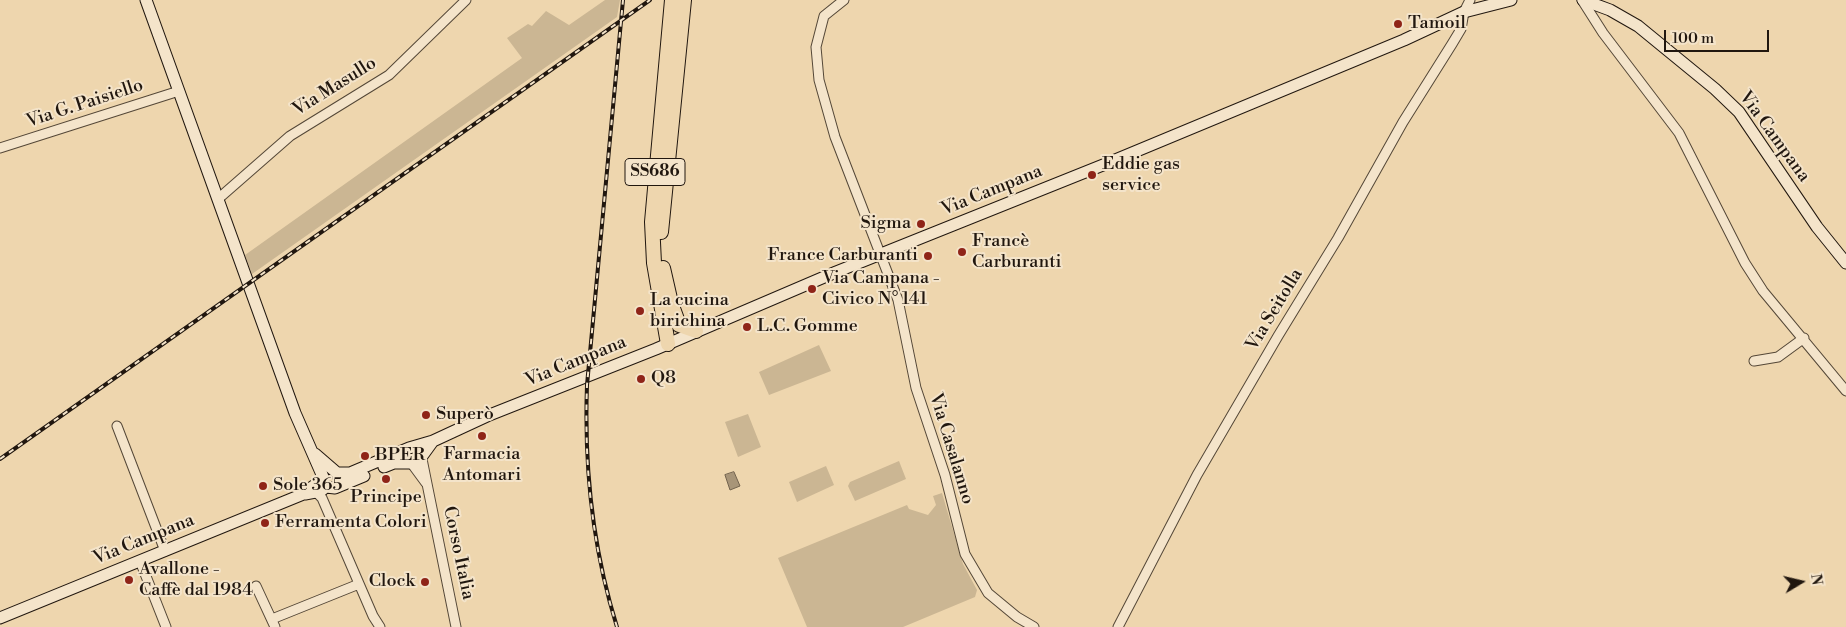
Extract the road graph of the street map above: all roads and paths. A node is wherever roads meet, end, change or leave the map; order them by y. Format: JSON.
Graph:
{"nodes":[{"id":1,"x":146,"y":0,"type":"edge"},
{"id":2,"x":466,"y":0,"type":"edge"},
{"id":3,"x":672,"y":0,"type":"edge"},
{"id":4,"x":684,"y":0,"type":"edge"},
{"id":5,"x":844,"y":0,"type":"edge"},
{"id":6,"x":1470,"y":0,"type":"edge"},
{"id":7,"x":1511,"y":0,"type":"edge"},
{"id":8,"x":1582,"y":0,"type":"edge"},
{"id":9,"x":1464,"y":12,"type":"junction"},
{"id":10,"x":179,"y":90,"type":"junction"},
{"id":11,"x":0,"y":148,"type":"edge"},
{"id":12,"x":218,"y":199,"type":"junction"},
{"id":13,"x":881,"y":254,"type":"junction"},
{"id":14,"x":1846,"y":263,"type":"edge"},
{"id":15,"x":679,"y":325,"type":"junction"},
{"id":16,"x":696,"y":331,"type":"junction"},
{"id":17,"x":1804,"y":338,"type":"junction"},
{"id":18,"x":672,"y":342,"type":"junction"},
{"id":19,"x":1754,"y":361,"type":"dead end"},
{"id":20,"x":1846,"y":392,"type":"edge"},
{"id":21,"x":117,"y":426,"type":"dead end"},
{"id":22,"x":433,"y":441,"type":"junction"},
{"id":23,"x":411,"y":448,"type":"junction"},
{"id":24,"x":314,"y":453,"type":"junction"},
{"id":25,"x":416,"y":461,"type":"junction"},
{"id":26,"x":336,"y":472,"type":"junction"},
{"id":27,"x":325,"y":487,"type":"junction"},
{"id":28,"x":165,"y":551,"type":"junction"},
{"id":29,"x":140,"y":561,"type":"junction"},
{"id":30,"x":359,"y":584,"type":"junction"},
{"id":31,"x":256,"y":586,"type":"dead end"},
{"id":32,"x":0,"y":618,"type":"edge"},
{"id":33,"x":273,"y":623,"type":"edge"},
{"id":34,"x":166,"y":627,"type":"edge"},
{"id":35,"x":380,"y":627,"type":"edge"},
{"id":36,"x":456,"y":627,"type":"edge"},
{"id":37,"x":1034,"y":627,"type":"edge"},
{"id":38,"x":1118,"y":627,"type":"edge"}],
"edges":[{"from":1,"to":10,"type":"main road"},
{"from":2,"to":12,"type":"street","name":"Via Masullo"},
{"from":3,"to":18,"type":"highway","number":"SS686"},
{"from":4,"to":15,"type":"highway","number":"SS686"},
{"from":5,"to":13,"type":"street","name":"Via Casalanno"},
{"from":6,"to":9,"type":"street","name":"Via Seitolla"},
{"from":7,"to":9,"type":"main road","name":"Via Campana"},
{"from":8,"to":14,"type":"main road","name":"Via Campana"},
{"from":8,"to":17,"type":"street"},
{"from":9,"to":13,"type":"main road","name":"Via Campana"},
{"from":9,"to":38,"type":"street","name":"Via Seitolla"},
{"from":10,"to":11,"type":"street","name":"Via G. Paisiello"},
{"from":10,"to":12,"type":"main road"},
{"from":12,"to":24,"type":"main road"},
{"from":13,"to":16,"type":"main road","name":"Via Campana"},
{"from":13,"to":37,"type":"street","name":"Via Casalanno"},
{"from":15,"to":16,"type":"highway"},
{"from":15,"to":18,"type":"highway"},
{"from":16,"to":18,"type":"main road","name":"Via Campana"},
{"from":17,"to":19,"type":"street"},
{"from":17,"to":20,"type":"street"},
{"from":18,"to":22,"type":"main road","name":"Via Campana"},
{"from":21,"to":28,"type":"street"},
{"from":22,"to":23,"type":"main road","name":"Via Campana"},
{"from":22,"to":25,"type":"main road"},
{"from":23,"to":25,"type":"main road"},
{"from":23,"to":25,"type":"main road"},
{"from":23,"to":26,"type":"main road","name":"Via Campana"},
{"from":24,"to":26,"type":"main road"},
{"from":24,"to":27,"type":"main road"},
{"from":25,"to":27,"type":"main road","name":"Via Campana"},
{"from":25,"to":36,"type":"street","name":"Corso Italia"},
{"from":26,"to":27,"type":"main road","name":"Via Campana"},
{"from":27,"to":28,"type":"main road","name":"Via Campana"},
{"from":27,"to":30,"type":"street"},
{"from":28,"to":29,"type":"main road","name":"Via Campana"},
{"from":29,"to":32,"type":"main road","name":"Via Campana"},
{"from":29,"to":34,"type":"street"},
{"from":30,"to":33,"type":"street"},
{"from":30,"to":35,"type":"street"},
{"from":31,"to":33,"type":"street"}]}
